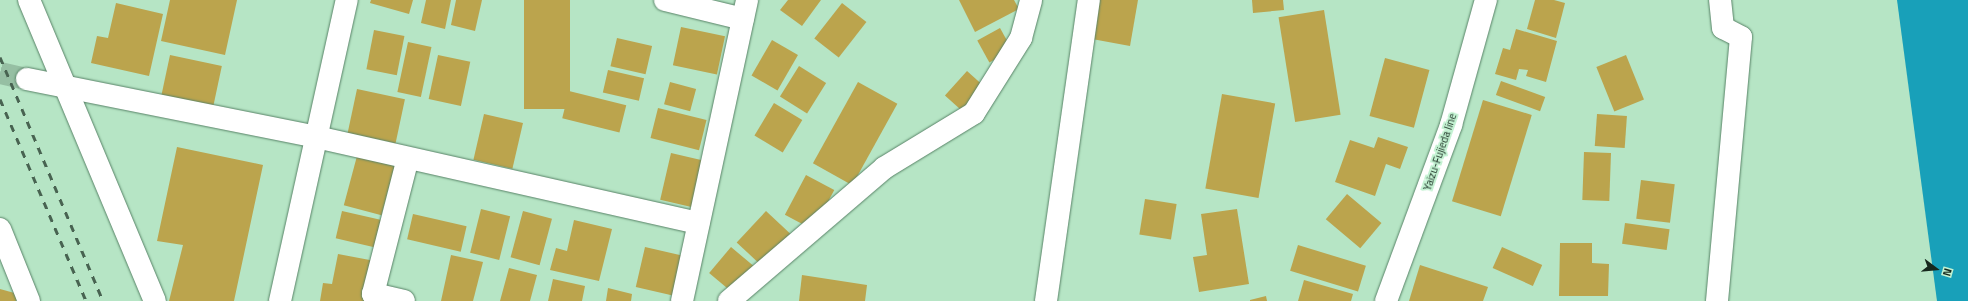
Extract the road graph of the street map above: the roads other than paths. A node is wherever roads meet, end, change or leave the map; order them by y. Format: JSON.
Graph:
{"nodes":[{"id":1,"x":29,"y":0,"type":"edge"},
{"id":2,"x":347,"y":0,"type":"edge"},
{"id":3,"x":665,"y":0,"type":"edge"},
{"id":4,"x":1030,"y":0,"type":"edge"},
{"id":5,"x":1089,"y":0,"type":"edge"},
{"id":6,"x":1486,"y":0,"type":"edge"},
{"id":7,"x":1720,"y":0,"type":"edge"},
{"id":8,"x":745,"y":9,"type":"edge"},
{"id":9,"x":27,"y":79,"type":"tunnel mouth"},
{"id":10,"x":66,"y":87,"type":"junction"},
{"id":11,"x":316,"y":137,"type":"junction"},
{"id":12,"x":408,"y":158,"type":"junction"},
{"id":13,"x":698,"y":223,"type":"junction"},
{"id":14,"x":0,"y":229,"type":"edge"},
{"id":15,"x":29,"y":301,"type":"edge"},
{"id":16,"x":155,"y":301,"type":"edge"},
{"id":17,"x":280,"y":301,"type":"edge"},
{"id":18,"x":404,"y":301,"type":"edge"},
{"id":19,"x":682,"y":301,"type":"edge"},
{"id":20,"x":729,"y":301,"type":"edge"},
{"id":21,"x":1046,"y":301,"type":"edge"},
{"id":22,"x":1386,"y":301,"type":"edge"},
{"id":23,"x":1717,"y":301,"type":"edge"}],
"edges":[{"from":1,"to":10,"type":"street"},
{"from":2,"to":11,"type":"street"},
{"from":3,"to":8,"type":"street"},
{"from":4,"to":20,"type":"street"},
{"from":5,"to":21,"type":"street"},
{"from":6,"to":22,"type":"street","name":"Yaizu-Fujieda line"},
{"from":7,"to":23,"type":"street"},
{"from":8,"to":13,"type":"street"},
{"from":9,"to":10,"type":"street"},
{"from":10,"to":11,"type":"street"},
{"from":10,"to":16,"type":"street"},
{"from":11,"to":12,"type":"street"},
{"from":11,"to":17,"type":"street"},
{"from":12,"to":13,"type":"street"},
{"from":12,"to":18,"type":"street"},
{"from":13,"to":19,"type":"street"},
{"from":14,"to":15,"type":"street"}]}
